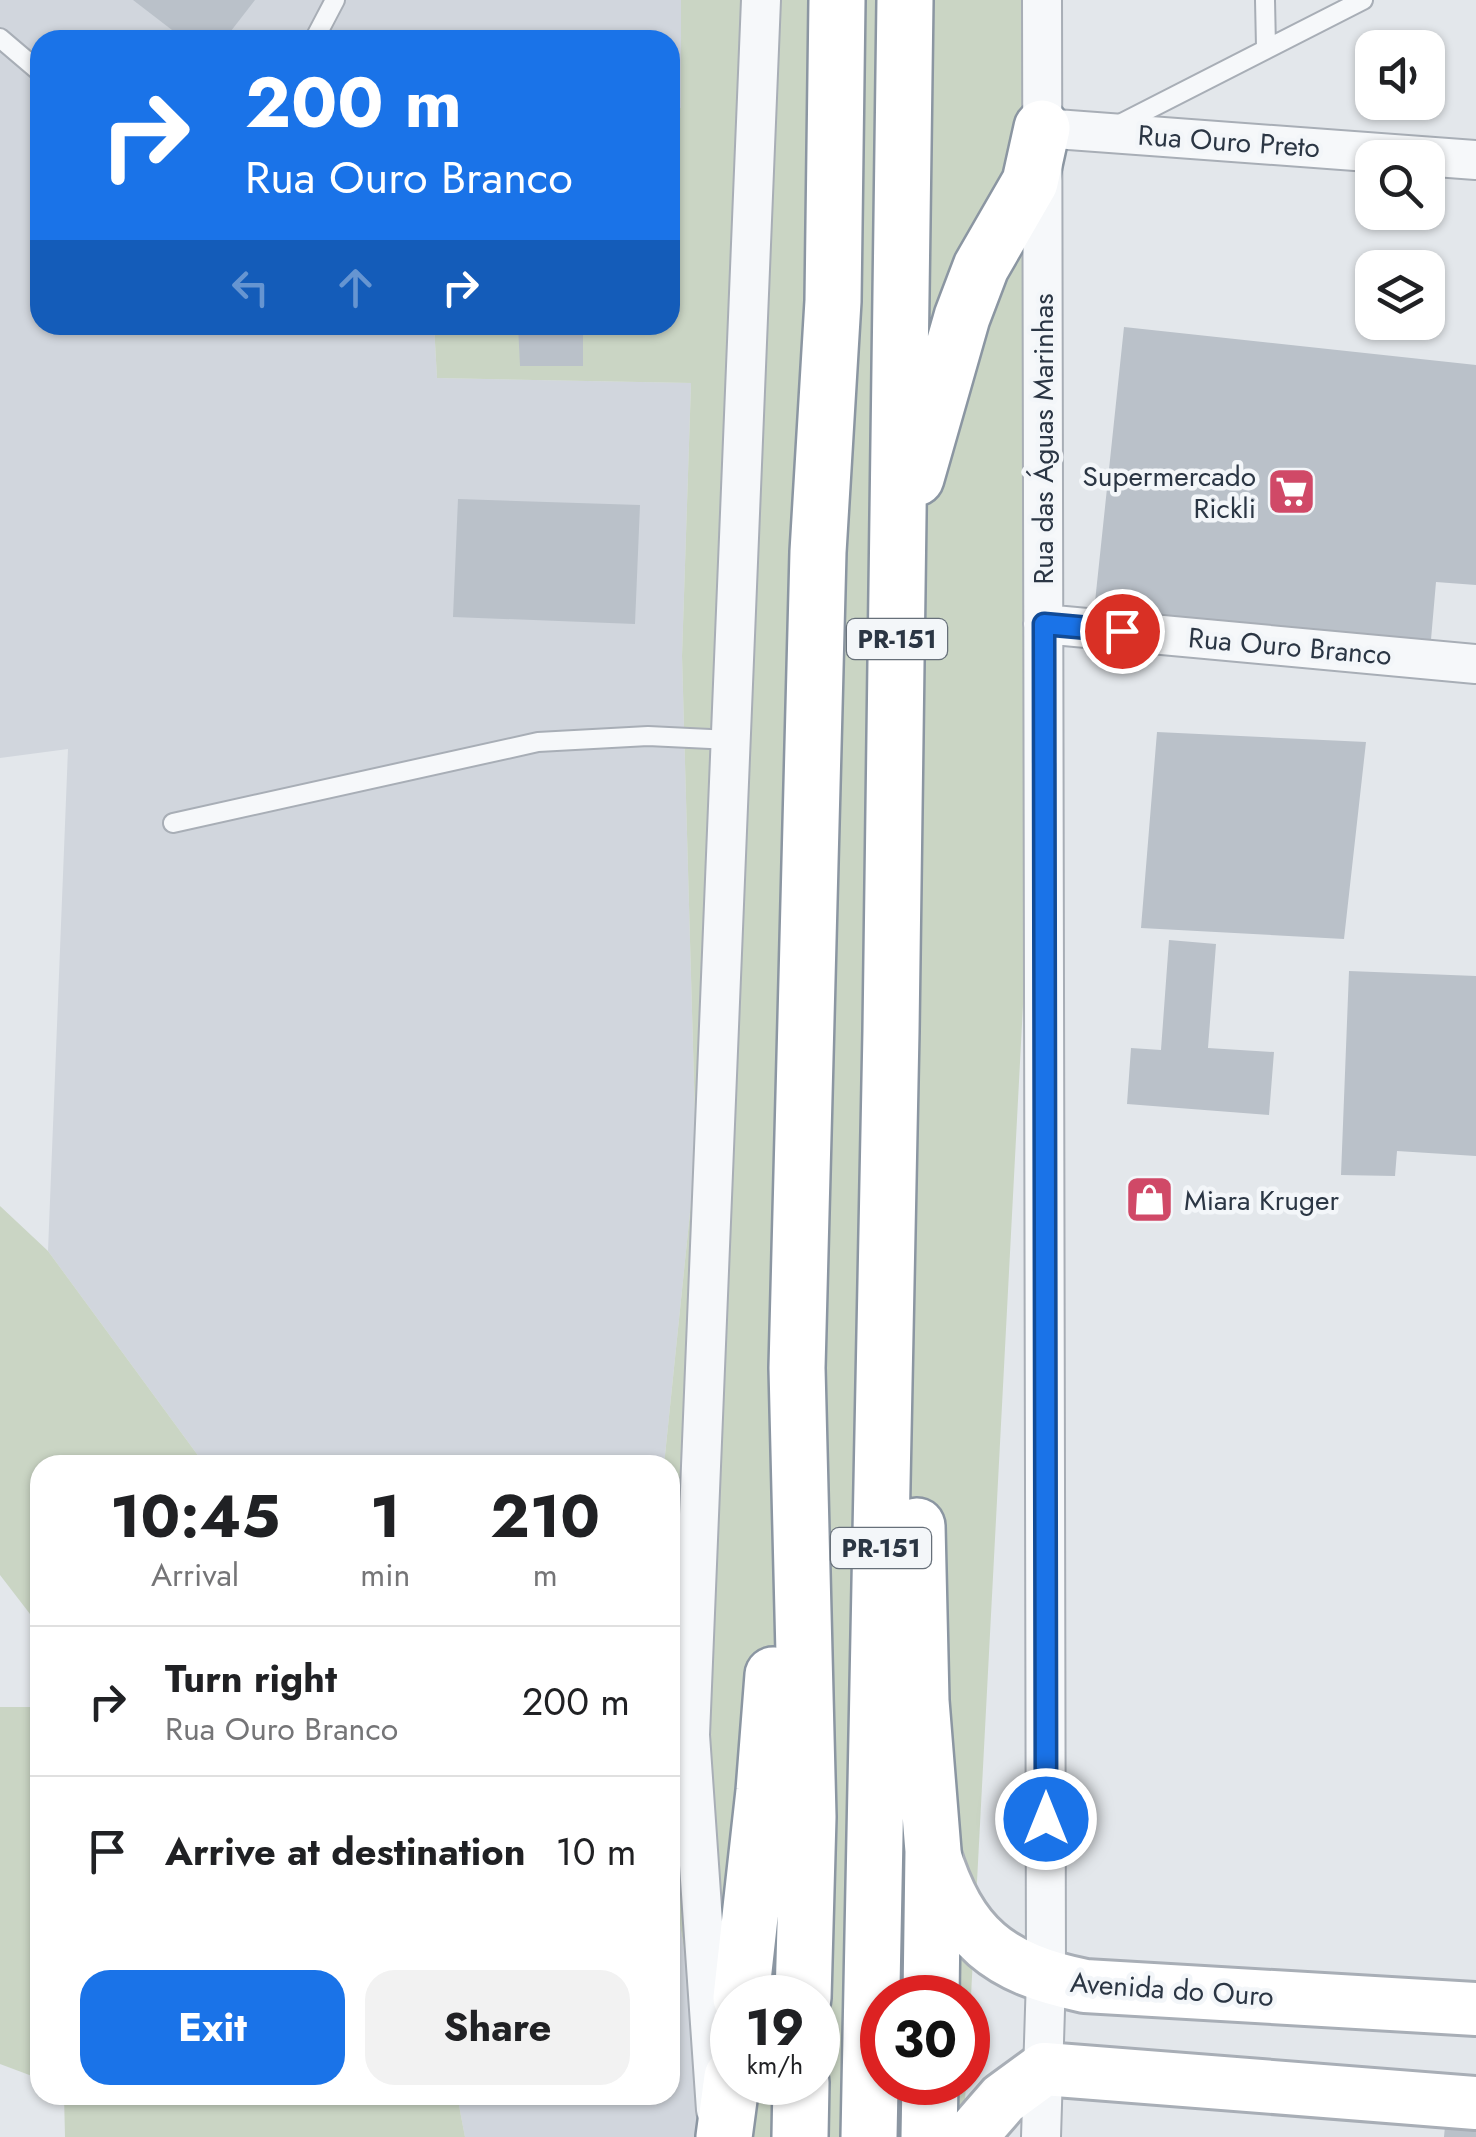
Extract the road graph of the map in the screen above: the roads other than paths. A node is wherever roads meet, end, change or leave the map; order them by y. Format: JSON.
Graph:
{"nodes":[{"id":1,"x":335,"y":0,"type":"edge"},
{"id":2,"x":762,"y":0,"type":"edge"},
{"id":3,"x":837,"y":0,"type":"edge"},
{"id":4,"x":904,"y":0,"type":"edge"},
{"id":5,"x":1042,"y":0,"type":"edge"},
{"id":6,"x":1265,"y":0,"type":"edge"},
{"id":7,"x":1363,"y":0,"type":"edge"},
{"id":8,"x":319,"y":30,"type":"edge"},
{"id":9,"x":0,"y":38,"type":"edge"},
{"id":10,"x":1266,"y":47,"type":"junction"},
{"id":11,"x":30,"y":64,"type":"edge"},
{"id":12,"x":1042,"y":128,"type":"junction"},
{"id":13,"x":1107,"y":131,"type":"junction"},
{"id":14,"x":1476,"y":160,"type":"edge"},
{"id":15,"x":898,"y":538,"type":"junction"},
{"id":16,"x":1044,"y":624,"type":"junction"},
{"id":17,"x":1476,"y":664,"type":"edge"},
{"id":18,"x":731,"y":740,"type":"junction"},
{"id":19,"x":173,"y":823,"type":"dead end"},
{"id":20,"x":885,"y":1308,"type":"junction"},
{"id":21,"x":796,"y":1368,"type":"junction"},
{"id":22,"x":933,"y":1852,"type":"junction"},
{"id":23,"x":744,"y":1975,"type":"edge"},
{"id":24,"x":804,"y":1975,"type":"edge"},
{"id":25,"x":931,"y":1975,"type":"edge"},
{"id":26,"x":1046,"y":1978,"type":"junction"},
{"id":27,"x":1476,"y":2009,"type":"edge"},
{"id":28,"x":1044,"y":2069,"type":"junction"},
{"id":29,"x":1476,"y":2102,"type":"edge"},
{"id":30,"x":727,"y":2105,"type":"edge"},
{"id":31,"x":801,"y":2105,"type":"edge"},
{"id":32,"x":930,"y":2105,"type":"edge"},
{"id":33,"x":721,"y":2137,"type":"edge"},
{"id":34,"x":800,"y":2137,"type":"edge"},
{"id":35,"x":869,"y":2137,"type":"edge"},
{"id":36,"x":930,"y":2137,"type":"edge"},
{"id":37,"x":970,"y":2137,"type":"edge"},
{"id":38,"x":1041,"y":2137,"type":"edge"}],
"edges":[{"from":1,"to":8,"type":"lane"},
{"from":2,"to":18,"type":"street"},
{"from":3,"to":21,"type":"highway","number":"PR-151"},
{"from":4,"to":15,"type":"highway","number":"PR-151"},
{"from":5,"to":12,"type":"street","name":"Rua das Águas Marinhas"},
{"from":6,"to":10,"type":"lane"},
{"from":7,"to":10,"type":"lane"},
{"from":9,"to":11,"type":"lane"},
{"from":10,"to":13,"type":"lane"},
{"from":12,"to":13,"type":"street","name":"Rua Ouro Preto"},
{"from":12,"to":15,"type":"highway"},
{"from":12,"to":16,"type":"street","name":"Rua das Águas Marinhas"},
{"from":13,"to":14,"type":"street","name":"Rua Ouro Preto"},
{"from":15,"to":20,"type":"highway","number":"PR-151"},
{"from":16,"to":17,"type":"street","name":"Rua Ouro Branco"},
{"from":16,"to":26,"type":"street","name":"Rua das Águas Marinhas"},
{"from":18,"to":19,"type":"lane"},
{"from":18,"to":33,"type":"street"},
{"from":20,"to":22,"type":"highway"},
{"from":20,"to":35,"type":"highway","number":"PR-151"},
{"from":21,"to":23,"type":"highway"},
{"from":21,"to":24,"type":"highway","number":"PR-151"},
{"from":22,"to":25,"type":"highway"},
{"from":22,"to":26,"type":"street","name":"Avenida do Ouro"},
{"from":26,"to":27,"type":"street","name":"Avenida do Ouro"},
{"from":26,"to":28,"type":"street","name":"Rua das Águas Marinhas"},
{"from":28,"to":29,"type":"street"},
{"from":28,"to":37,"type":"street"},
{"from":28,"to":38,"type":"street","name":"Rua das Águas Marinhas"},
{"from":30,"to":33,"type":"highway"},
{"from":31,"to":34,"type":"highway"},
{"from":32,"to":36,"type":"highway"}]}
